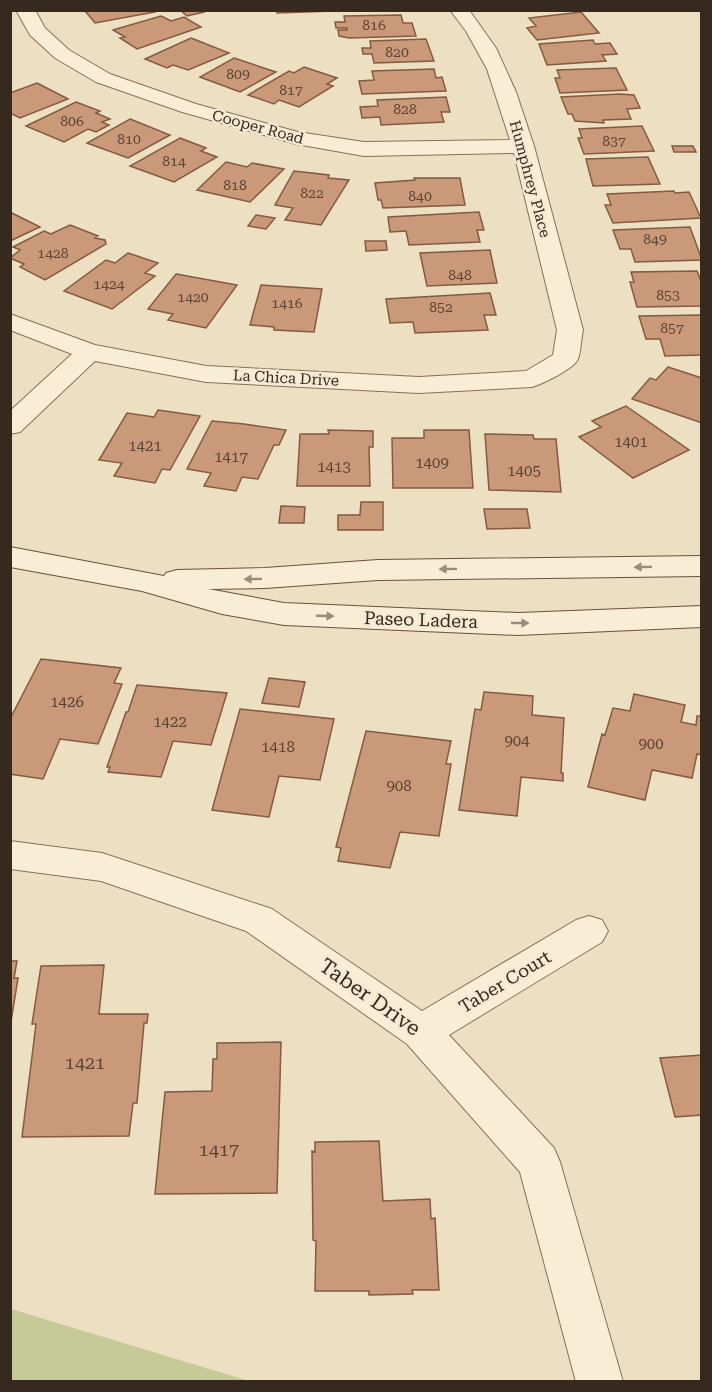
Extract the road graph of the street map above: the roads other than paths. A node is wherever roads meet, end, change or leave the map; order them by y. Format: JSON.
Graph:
{"nodes":[{"id":1,"x":25,"y":10,"type":"edge"},
{"id":2,"x":459,"y":10,"type":"edge"},
{"id":3,"x":523,"y":146,"type":"junction"},
{"id":4,"x":10,"y":321,"type":"edge"},
{"id":5,"x":89,"y":352,"type":"junction"},
{"id":6,"x":565,"y":359,"type":"joint"},
{"id":7,"x":10,"y":426,"type":"edge"},
{"id":8,"x":10,"y":557,"type":"edge"},
{"id":9,"x":702,"y":566,"type":"edge"},
{"id":10,"x":145,"y":581,"type":"junction"},
{"id":11,"x":702,"y":616,"type":"edge"},
{"id":12,"x":10,"y":855,"type":"edge"},
{"id":13,"x":589,"y":931,"type":"dead end"},
{"id":14,"x":421,"y":1032,"type":"junction"},
{"id":15,"x":600,"y":1382,"type":"edge"}],
"edges":[{"from":1,"to":3,"type":"street","name":"Cooper Road"},
{"from":2,"to":3,"type":"street","name":"Humphrey Place"},
{"from":3,"to":6,"type":"street","name":"Humphrey Place"},
{"from":4,"to":5,"type":"street","name":"La Chica Drive"},
{"from":5,"to":6,"type":"street","name":"La Chica Drive"},
{"from":5,"to":7,"type":"street"},
{"from":8,"to":10,"type":"street","name":"Paseo Ladera"},
{"from":9,"to":10,"type":"street","name":"Paseo Ladera","one_way":true},
{"from":10,"to":11,"type":"street","name":"Paseo Ladera","one_way":true},
{"from":12,"to":14,"type":"street","name":"Taber Drive"},
{"from":13,"to":14,"type":"street","name":"Taber Court"},
{"from":14,"to":15,"type":"street","name":"Taber Drive"}]}
